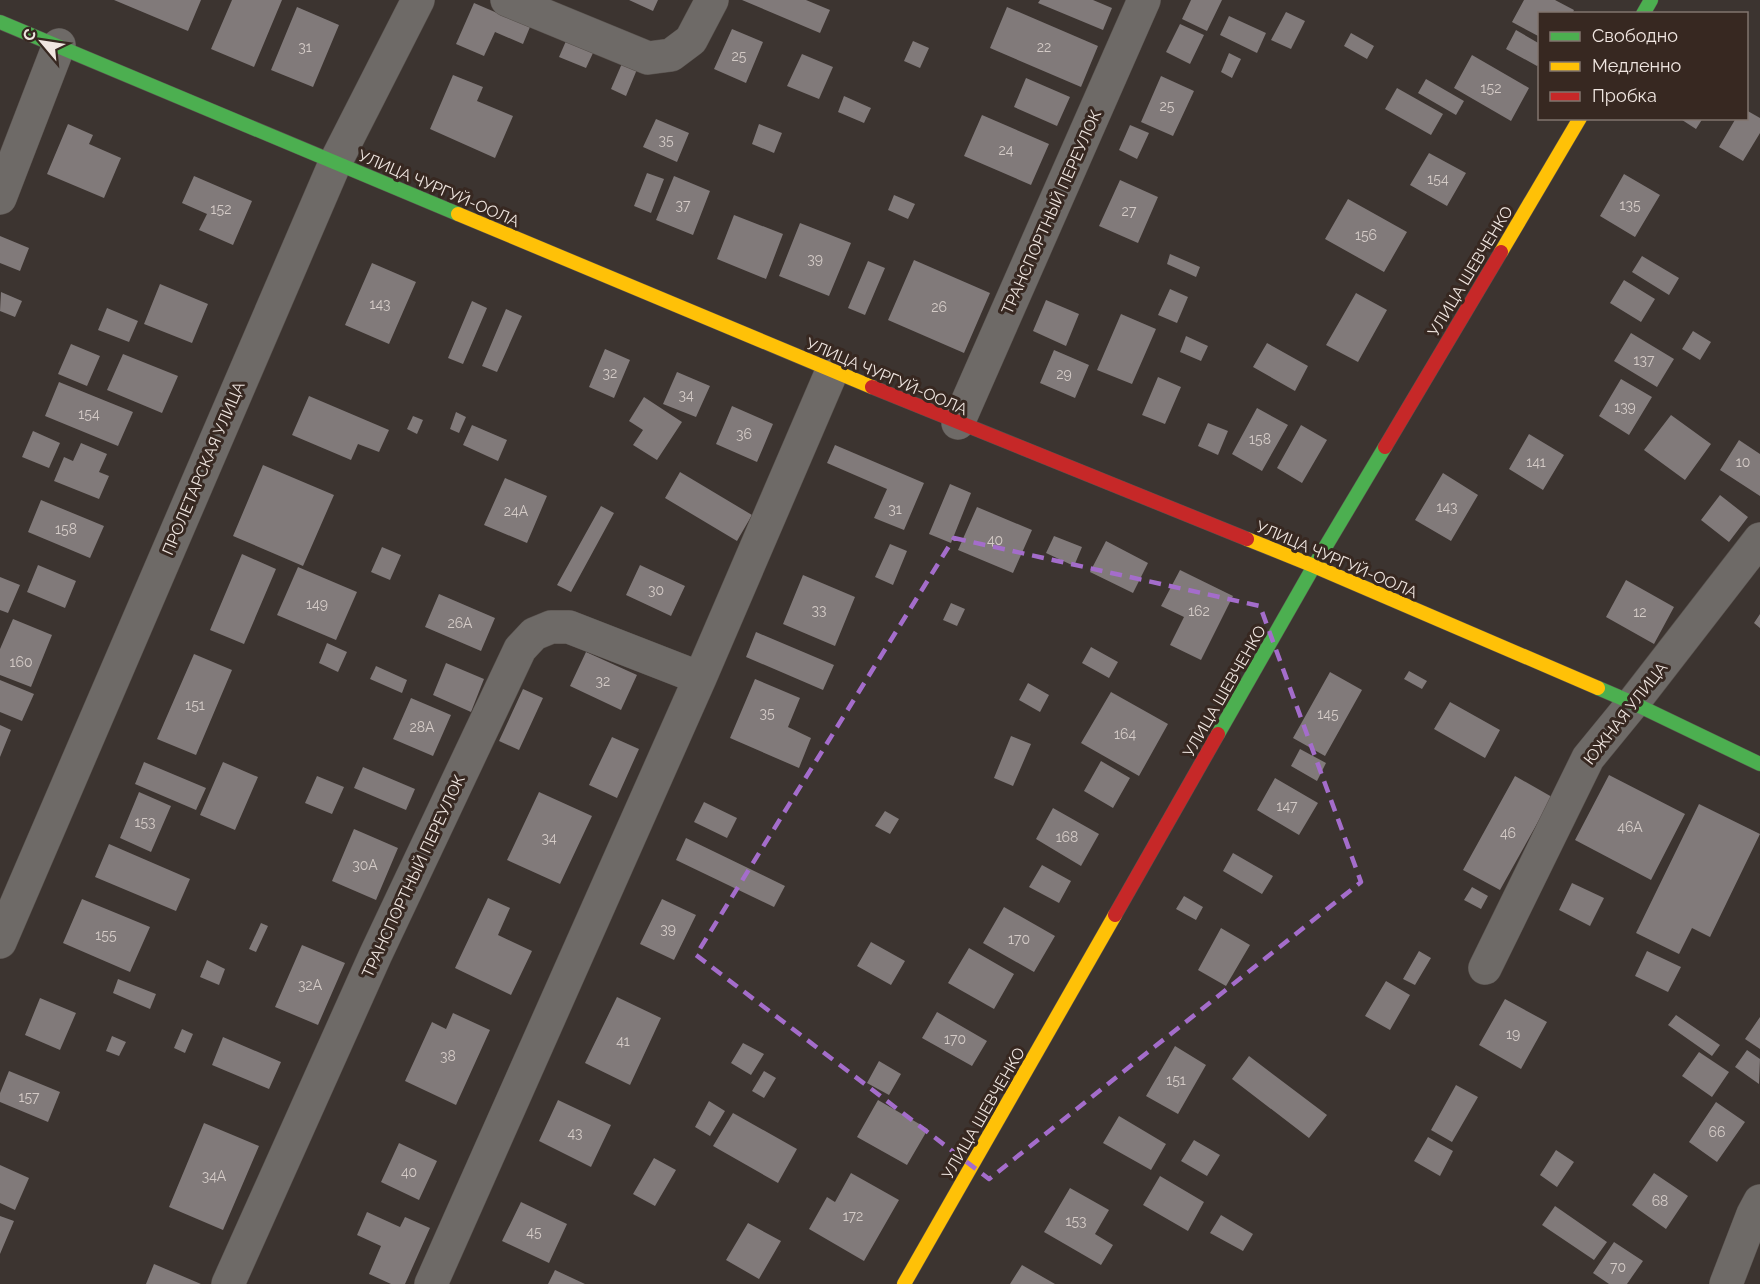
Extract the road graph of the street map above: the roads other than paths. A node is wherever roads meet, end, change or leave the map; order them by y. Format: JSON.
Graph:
{"nodes":[{"id":1,"x":418,"y":0,"type":"edge"},
{"id":2,"x":507,"y":0,"type":"edge"},
{"id":3,"x":712,"y":0,"type":"edge"},
{"id":4,"x":1144,"y":0,"type":"edge"},
{"id":5,"x":0,"y":22,"type":"edge"},
{"id":6,"x":59,"y":45,"type":"junction"},
{"id":7,"x":1579,"y":120,"type":"edge"},
{"id":8,"x":335,"y":163,"type":"junction"},
{"id":9,"x":0,"y":198,"type":"edge"},
{"id":10,"x":832,"y":371,"type":"junction"},
{"id":11,"x":958,"y":423,"type":"junction"},
{"id":12,"x":1760,"y":539,"type":"edge"},
{"id":13,"x":1314,"y":566,"type":"junction"},
{"id":14,"x":700,"y":678,"type":"junction"},
{"id":15,"x":1634,"y":703,"type":"junction"},
{"id":16,"x":1760,"y":764,"type":"edge"},
{"id":17,"x":0,"y":942,"type":"edge"},
{"id":18,"x":1485,"y":968,"type":"dead end"},
{"id":19,"x":1760,"y":1201,"type":"edge"},
{"id":20,"x":228,"y":1284,"type":"edge"},
{"id":21,"x":431,"y":1284,"type":"edge"},
{"id":22,"x":904,"y":1284,"type":"edge"},
{"id":23,"x":1726,"y":1284,"type":"edge"}],
"edges":[{"from":1,"to":8,"type":"street","name":"ПРОЛЕТАРСКАЯ УЛИЦА"},
{"from":2,"to":3,"type":"street"},
{"from":4,"to":11,"type":"street","name":"ТРАНСПОРТНЫЙ ПЕРЕУЛОК"},
{"from":5,"to":6,"type":"street","name":"УЛИЦА ЧУРГУЙ-ООЛА"},
{"from":6,"to":8,"type":"street","name":"УЛИЦА ЧУРГУЙ-ООЛА"},
{"from":6,"to":9,"type":"street"},
{"from":7,"to":13,"type":"street","name":"УЛИЦА ШЕВЧЕНКО"},
{"from":8,"to":10,"type":"street","name":"УЛИЦА ЧУРГУЙ-ООЛА"},
{"from":8,"to":17,"type":"street","name":"ПРОЛЕТАРСКАЯ УЛИЦА"},
{"from":10,"to":11,"type":"street","name":"УЛИЦА ЧУРГУЙ-ООЛА"},
{"from":10,"to":14,"type":"street"},
{"from":11,"to":13,"type":"street","name":"УЛИЦА ЧУРГУЙ-ООЛА"},
{"from":12,"to":15,"type":"street","name":"ЮЖНАЯ УЛИЦА"},
{"from":13,"to":15,"type":"street","name":"УЛИЦА ЧУРГУЙ-ООЛА"},
{"from":13,"to":22,"type":"street","name":"УЛИЦА ШЕВЧЕНКО"},
{"from":14,"to":20,"type":"street","name":"ТРАНСПОРТНЫЙ ПЕРЕУЛОК"},
{"from":14,"to":21,"type":"street"},
{"from":15,"to":16,"type":"street","name":"УЛИЦА ЧУРГУЙ-ООЛА"},
{"from":15,"to":18,"type":"street","name":"ЮЖНАЯ УЛИЦА"},
{"from":19,"to":23,"type":"street"}]}
